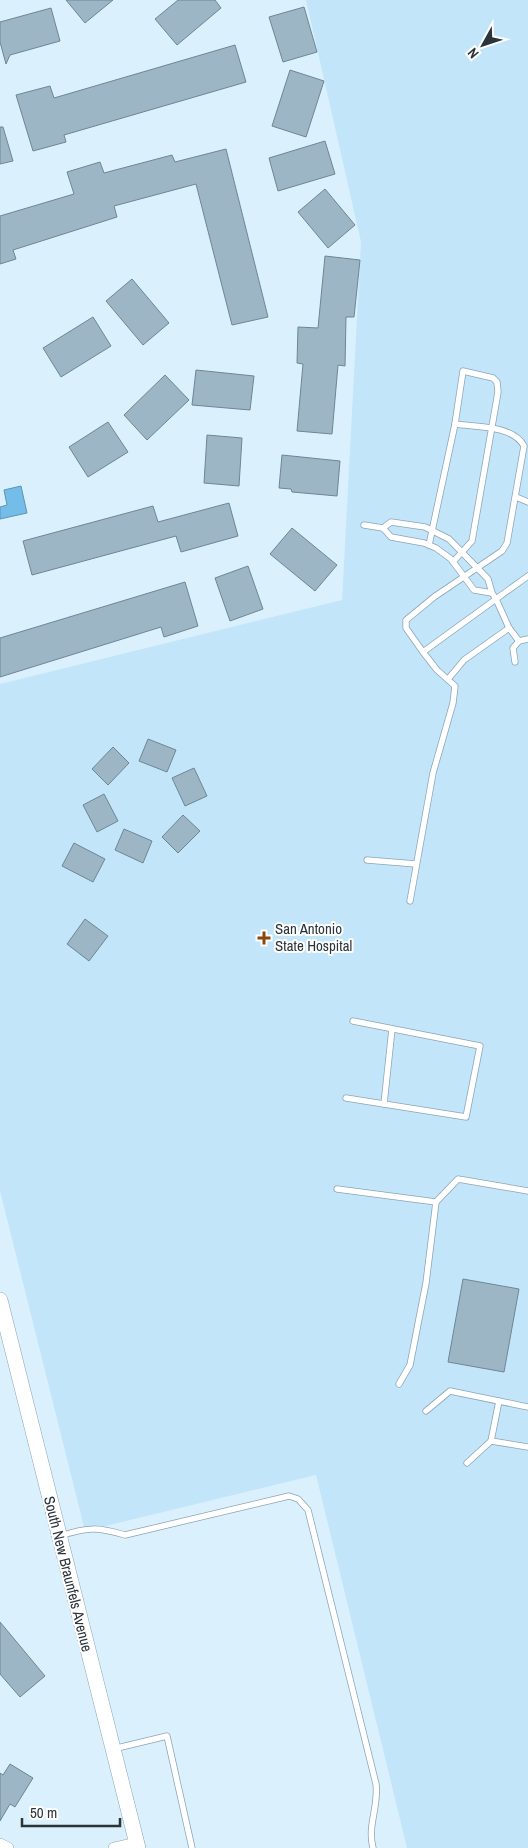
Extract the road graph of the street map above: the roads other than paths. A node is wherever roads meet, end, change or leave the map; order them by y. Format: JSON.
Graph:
{"nodes":[{"id":1,"x":455,"y":424,"type":"junction"},
{"id":2,"x":492,"y":430,"type":"junction"},
{"id":3,"x":516,"y":497,"type":"junction"},
{"id":4,"x":528,"y":502,"type":"edge"},
{"id":5,"x":364,"y":525,"type":"dead end"},
{"id":6,"x":383,"y":528,"type":"junction"},
{"id":7,"x":433,"y":530,"type":"junction"},
{"id":8,"x":428,"y":545,"type":"junction"},
{"id":9,"x":464,"y":552,"type":"junction"},
{"id":10,"x":453,"y":562,"type":"junction"},
{"id":11,"x":477,"y":567,"type":"junction"},
{"id":12,"x":464,"y":576,"type":"junction"},
{"id":13,"x":528,"y":576,"type":"edge"},
{"id":14,"x":492,"y":593,"type":"junction"},
{"id":15,"x":496,"y":599,"type":"junction"},
{"id":16,"x":509,"y":628,"type":"junction"},
{"id":17,"x":528,"y":639,"type":"edge"},
{"id":18,"x":519,"y":641,"type":"junction"},
{"id":19,"x":423,"y":652,"type":"junction"},
{"id":20,"x":515,"y":662,"type":"dead end"},
{"id":21,"x":449,"y":678,"type":"junction"},
{"id":22,"x":367,"y":860,"type":"dead end"},
{"id":23,"x":416,"y":864,"type":"junction"},
{"id":24,"x":410,"y":901,"type":"dead end"},
{"id":25,"x":354,"y":1021,"type":"dead end"},
{"id":26,"x":392,"y":1029,"type":"junction"},
{"id":27,"x":346,"y":1098,"type":"dead end"},
{"id":28,"x":384,"y":1104,"type":"junction"},
{"id":29,"x":337,"y":1189,"type":"dead end"},
{"id":30,"x":528,"y":1191,"type":"edge"},
{"id":31,"x":436,"y":1202,"type":"junction"},
{"id":32,"x":0,"y":1300,"type":"edge"},
{"id":33,"x":399,"y":1384,"type":"dead end"},
{"id":34,"x":499,"y":1401,"type":"junction"},
{"id":35,"x":528,"y":1407,"type":"edge"},
{"id":36,"x":426,"y":1411,"type":"dead end"},
{"id":37,"x":491,"y":1441,"type":"junction"},
{"id":38,"x":528,"y":1447,"type":"edge"},
{"id":39,"x":467,"y":1463,"type":"dead end"},
{"id":40,"x":58,"y":1537,"type":"junction"},
{"id":41,"x":112,"y":1750,"type":"junction"},
{"id":42,"x":0,"y":1844,"type":"edge"},
{"id":43,"x":137,"y":1846,"type":"edge"},
{"id":44,"x":8,"y":1848,"type":"edge"},
{"id":45,"x":114,"y":1848,"type":"edge"},
{"id":46,"x":192,"y":1848,"type":"edge"},
{"id":47,"x":374,"y":1848,"type":"edge"}],
"edges":[{"from":1,"to":2,"type":"lane"},
{"from":1,"to":2,"type":"lane"},
{"from":1,"to":7,"type":"lane"},
{"from":2,"to":3,"type":"lane"},
{"from":2,"to":9,"type":"lane"},
{"from":3,"to":4,"type":"lane"},
{"from":3,"to":11,"type":"lane"},
{"from":5,"to":6,"type":"lane"},
{"from":6,"to":7,"type":"lane"},
{"from":6,"to":8,"type":"lane"},
{"from":7,"to":8,"type":"lane"},
{"from":7,"to":9,"type":"lane"},
{"from":8,"to":10,"type":"lane"},
{"from":9,"to":10,"type":"lane"},
{"from":9,"to":11,"type":"lane"},
{"from":10,"to":12,"type":"lane"},
{"from":11,"to":12,"type":"lane"},
{"from":11,"to":14,"type":"lane"},
{"from":12,"to":14,"type":"lane"},
{"from":12,"to":19,"type":"lane"},
{"from":13,"to":15,"type":"lane"},
{"from":14,"to":15,"type":"lane"},
{"from":15,"to":16,"type":"lane"},
{"from":15,"to":19,"type":"lane"},
{"from":16,"to":18,"type":"lane"},
{"from":16,"to":21,"type":"lane"},
{"from":17,"to":18,"type":"lane"},
{"from":18,"to":20,"type":"lane"},
{"from":19,"to":21,"type":"lane"},
{"from":21,"to":23,"type":"lane"},
{"from":22,"to":23,"type":"lane"},
{"from":23,"to":24,"type":"lane"},
{"from":25,"to":26,"type":"lane"},
{"from":26,"to":28,"type":"lane"},
{"from":26,"to":28,"type":"lane"},
{"from":27,"to":28,"type":"lane"},
{"from":29,"to":31,"type":"lane"},
{"from":30,"to":31,"type":"lane"},
{"from":31,"to":33,"type":"lane"},
{"from":32,"to":40,"type":"main road","name":"South New Braunfels Avenue"},
{"from":34,"to":35,"type":"lane"},
{"from":34,"to":36,"type":"lane"},
{"from":34,"to":37,"type":"lane"},
{"from":37,"to":38,"type":"lane"},
{"from":37,"to":39,"type":"lane"},
{"from":40,"to":41,"type":"main road","name":"South New Braunfels Avenue"},
{"from":40,"to":47,"type":"lane"},
{"from":41,"to":43,"type":"main road","name":"South New Braunfels Avenue"},
{"from":41,"to":46,"type":"lane"},
{"from":42,"to":44,"type":"street"},
{"from":43,"to":45,"type":"street"}]}
